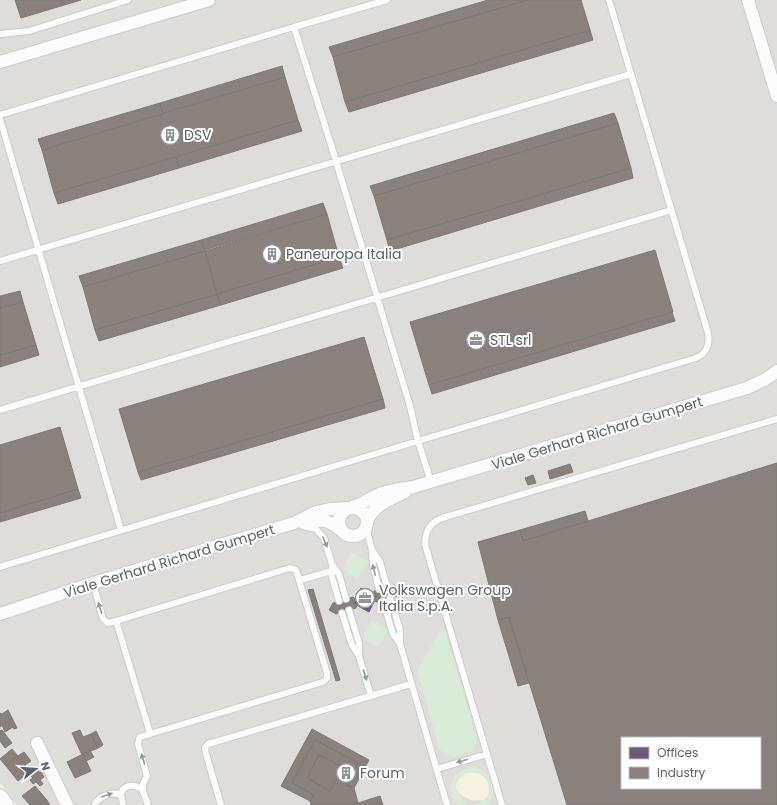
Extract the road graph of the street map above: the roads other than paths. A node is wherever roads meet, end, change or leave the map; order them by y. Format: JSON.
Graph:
{"nodes":[{"id":1,"x":128,"y":0,"type":"edge"},
{"id":2,"x":387,"y":0,"type":"edge"},
{"id":3,"x":609,"y":0,"type":"edge"},
{"id":4,"x":748,"y":0,"type":"edge"},
{"id":5,"x":205,"y":1,"type":"edge"},
{"id":6,"x":294,"y":27,"type":"junction"},
{"id":7,"x":0,"y":34,"type":"edge"},
{"id":8,"x":0,"y":62,"type":"edge"},
{"id":9,"x":631,"y":74,"type":"junction"},
{"id":10,"x":777,"y":96,"type":"edge"},
{"id":11,"x":0,"y":115,"type":"edge"},
{"id":12,"x":0,"y":119,"type":"edge"},
{"id":13,"x":336,"y":162,"type":"junction"},
{"id":14,"x":671,"y":210,"type":"junction"},
{"id":15,"x":39,"y":250,"type":"junction"},
{"id":16,"x":0,"y":262,"type":"edge"},
{"id":17,"x":377,"y":297,"type":"junction"},
{"id":18,"x":777,"y":371,"type":"edge"},
{"id":19,"x":79,"y":386,"type":"junction"},
{"id":20,"x":0,"y":410,"type":"edge"},
{"id":21,"x":777,"y":418,"type":"edge"},
{"id":22,"x":418,"y":441,"type":"junction"},
{"id":23,"x":431,"y":482,"type":"junction"},
{"id":24,"x":413,"y":487,"type":"junction"},
{"id":25,"x":350,"y":508,"type":"junction"},
{"id":26,"x":294,"y":523,"type":"junction"},
{"id":27,"x":366,"y":525,"type":"junction"},
{"id":28,"x":121,"y":530,"type":"junction"},
{"id":29,"x":342,"y":530,"type":"junction"},
{"id":30,"x":372,"y":550,"type":"junction"},
{"id":31,"x":0,"y":567,"type":"edge"},
{"id":32,"x":332,"y":567,"type":"junction"},
{"id":33,"x":300,"y":580,"type":"junction"},
{"id":34,"x":92,"y":583,"type":"junction"},
{"id":35,"x":387,"y":586,"type":"dead end"},
{"id":36,"x":380,"y":589,"type":"dead end"},
{"id":37,"x":43,"y":598,"type":"junction"},
{"id":38,"x":390,"y":598,"type":"dead end"},
{"id":39,"x":346,"y":600,"type":"dead end"},
{"id":40,"x":383,"y":600,"type":"dead end"},
{"id":41,"x":339,"y":601,"type":"dead end"},
{"id":42,"x":0,"y":606,"type":"edge"},
{"id":43,"x":349,"y":610,"type":"dead end"},
{"id":44,"x":342,"y":613,"type":"dead end"},
{"id":45,"x":0,"y":614,"type":"edge"},
{"id":46,"x":116,"y":621,"type":"junction"},
{"id":47,"x":400,"y":644,"type":"junction"},
{"id":48,"x":359,"y":656,"type":"junction"},
{"id":49,"x":411,"y":684,"type":"junction"},
{"id":50,"x":371,"y":696,"type":"junction"},
{"id":51,"x":150,"y":733,"type":"junction"},
{"id":52,"x":37,"y":743,"type":"dead end"},
{"id":53,"x":487,"y":754,"type":"junction"},
{"id":54,"x":436,"y":769,"type":"junction"},
{"id":55,"x":143,"y":792,"type":"junction"},
{"id":56,"x":0,"y":797,"type":"edge"},
{"id":57,"x":123,"y":802,"type":"edge"},
{"id":58,"x":6,"y":805,"type":"edge"},
{"id":59,"x":67,"y":805,"type":"edge"},
{"id":60,"x":95,"y":805,"type":"edge"},
{"id":61,"x":148,"y":805,"type":"edge"},
{"id":62,"x":221,"y":805,"type":"edge"},
{"id":63,"x":447,"y":805,"type":"edge"},
{"id":64,"x":502,"y":805,"type":"edge"}],
"edges":[{"from":1,"to":7,"type":"lane"},
{"from":2,"to":6,"type":"lane"},
{"from":3,"to":9,"type":"lane"},
{"from":4,"to":10,"type":"street"},
{"from":5,"to":8,"type":"street"},
{"from":6,"to":11,"type":"lane"},
{"from":6,"to":13,"type":"lane"},
{"from":9,"to":13,"type":"lane"},
{"from":9,"to":14,"type":"lane"},
{"from":12,"to":15,"type":"lane"},
{"from":13,"to":15,"type":"lane"},
{"from":13,"to":17,"type":"lane"},
{"from":14,"to":17,"type":"lane"},
{"from":14,"to":22,"type":"lane"},
{"from":15,"to":16,"type":"lane"},
{"from":15,"to":19,"type":"lane"},
{"from":17,"to":19,"type":"lane"},
{"from":17,"to":22,"type":"lane"},
{"from":18,"to":23,"type":"street","name":"Viale Gerhard Richard Gumpert"},
{"from":19,"to":20,"type":"lane"},
{"from":19,"to":28,"type":"lane"},
{"from":21,"to":53,"type":"lane"},
{"from":22,"to":23,"type":"lane"},
{"from":22,"to":28,"type":"lane"},
{"from":23,"to":24,"type":"street","name":"Viale Gerhard Richard Gumpert"},
{"from":24,"to":25,"type":"street","name":"Viale Gerhard Richard Gumpert"},
{"from":24,"to":27,"type":"street","name":"Viale Gerhard Richard Gumpert"},
{"from":25,"to":26,"type":"street","name":"Viale Gerhard Richard Gumpert"},
{"from":25,"to":27,"type":"street"},
{"from":25,"to":29,"type":"street"},
{"from":26,"to":29,"type":"street","name":"Viale Gerhard Richard Gumpert"},
{"from":26,"to":32,"type":"lane","one_way":true},
{"from":26,"to":34,"type":"street","name":"Viale Gerhard Richard Gumpert"},
{"from":27,"to":29,"type":"street"},
{"from":27,"to":30,"type":"lane"},
{"from":28,"to":31,"type":"lane"},
{"from":30,"to":35,"type":"lane"},
{"from":36,"to":30,"type":"lane","one_way":true},
{"from":32,"to":33,"type":"lane"},
{"from":32,"to":39,"type":"lane"},
{"from":32,"to":41,"type":"lane"},
{"from":33,"to":46,"type":"lane"},
{"from":33,"to":51,"type":"lane"},
{"from":34,"to":37,"type":"street","name":"Viale Gerhard Richard Gumpert"},
{"from":46,"to":34,"type":"lane","one_way":true},
{"from":37,"to":42,"type":"street","name":"Viale Gerhard Richard Gumpert"},
{"from":37,"to":45,"type":"street","name":"Viale Gerhard Richard Gumpert"},
{"from":38,"to":47,"type":"lane"},
{"from":40,"to":47,"type":"lane"},
{"from":43,"to":48,"type":"lane"},
{"from":44,"to":48,"type":"lane"},
{"from":46,"to":51,"type":"lane"},
{"from":47,"to":49,"type":"lane"},
{"from":48,"to":50,"type":"lane","one_way":true},
{"from":49,"to":50,"type":"lane"},
{"from":49,"to":54,"type":"lane"},
{"from":50,"to":62,"type":"lane"},
{"from":55,"to":51,"type":"lane","one_way":true},
{"from":52,"to":59,"type":"street"},
{"from":53,"to":54,"type":"lane","one_way":true},
{"from":53,"to":64,"type":"lane"},
{"from":54,"to":63,"type":"lane"},
{"from":55,"to":57,"type":"lane"},
{"from":55,"to":61,"type":"lane"},
{"from":56,"to":58,"type":"street"},
{"from":60,"to":57,"type":"lane","one_way":true}]}
